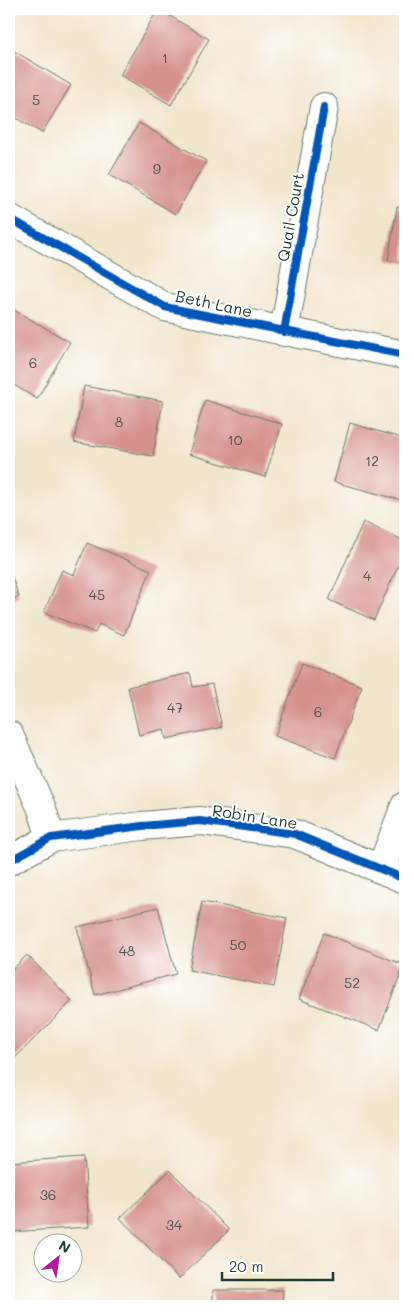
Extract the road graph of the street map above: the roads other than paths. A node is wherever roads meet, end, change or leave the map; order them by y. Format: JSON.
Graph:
{"nodes":[{"id":1,"x":324,"y":107,"type":"dead end"},
{"id":2,"x":9,"y":218,"type":"edge"},
{"id":3,"x":284,"y":332,"type":"junction"},
{"id":4,"x":405,"y":355,"type":"edge"},
{"id":5,"x":9,"y":735,"type":"edge"},
{"id":6,"x":405,"y":806,"type":"edge"},
{"id":7,"x":51,"y":838,"type":"junction"},
{"id":8,"x":9,"y":861,"type":"edge"},
{"id":9,"x":393,"y":874,"type":"edge"}],
"edges":[{"from":1,"to":3,"type":"street","name":"Quail Court"},
{"from":2,"to":3,"type":"street","name":"Beth Lane"},
{"from":3,"to":4,"type":"street","name":"Beth Lane"},
{"from":5,"to":7,"type":"street"},
{"from":6,"to":9,"type":"street"},
{"from":7,"to":8,"type":"street","name":"Robin Lane"},
{"from":7,"to":9,"type":"street","name":"Robin Lane"}]}
